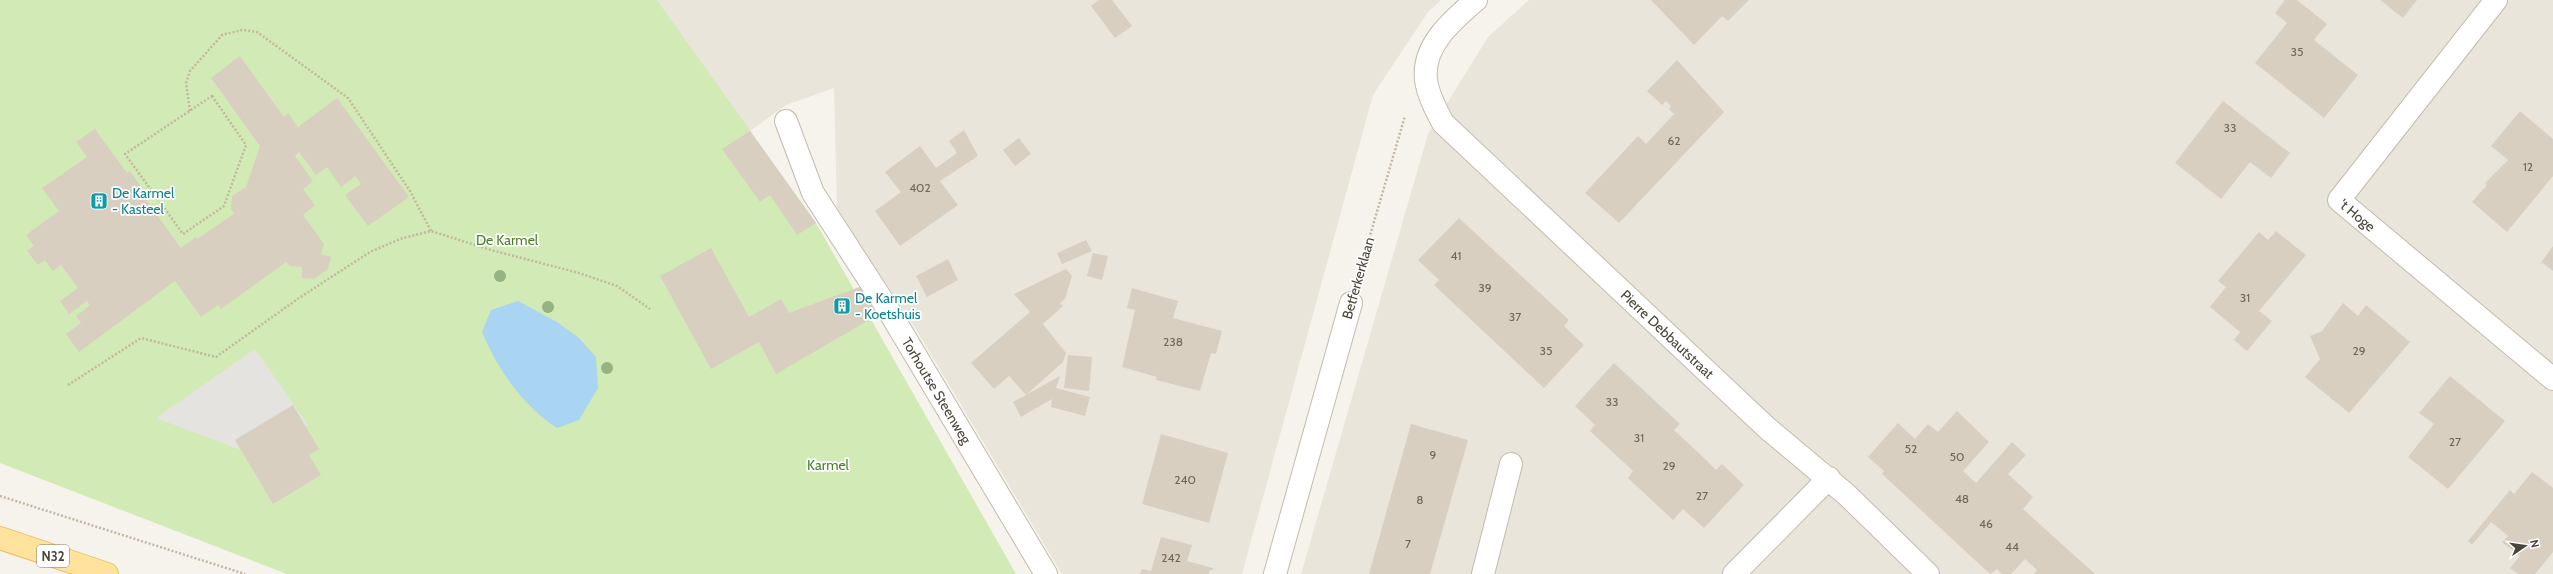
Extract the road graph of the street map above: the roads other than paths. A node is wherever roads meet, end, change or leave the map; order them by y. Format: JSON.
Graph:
{"nodes":[{"id":1,"x":1476,"y":0,"type":"edge"},
{"id":2,"x":2496,"y":0,"type":"edge"},
{"id":3,"x":786,"y":121,"type":"dead end"},
{"id":4,"x":1351,"y":303,"type":"road end"},
{"id":5,"x":2553,"y":379,"type":"edge"},
{"id":6,"x":1511,"y":464,"type":"dead end"},
{"id":7,"x":1829,"y":478,"type":"junction"},
{"id":8,"x":0,"y":538,"type":"edge"},
{"id":9,"x":107,"y":574,"type":"edge"},
{"id":10,"x":1046,"y":574,"type":"edge"},
{"id":11,"x":1275,"y":574,"type":"edge"},
{"id":12,"x":1483,"y":574,"type":"edge"},
{"id":13,"x":1734,"y":574,"type":"edge"},
{"id":14,"x":1928,"y":574,"type":"edge"}],
"edges":[{"from":1,"to":7,"type":"street","name":"Pierre Debbautstraat"},
{"from":2,"to":5,"type":"street","name":"'t Hoge"},
{"from":3,"to":10,"type":"street","name":"Torhoutse Steenweg"},
{"from":4,"to":11,"type":"street","name":"Betferkerklaan"},
{"from":6,"to":12,"type":"street"},
{"from":7,"to":13,"type":"street"},
{"from":7,"to":14,"type":"street","name":"Pierre Debbautstraat"},
{"from":8,"to":9,"type":"main road","number":"N32"}]}
